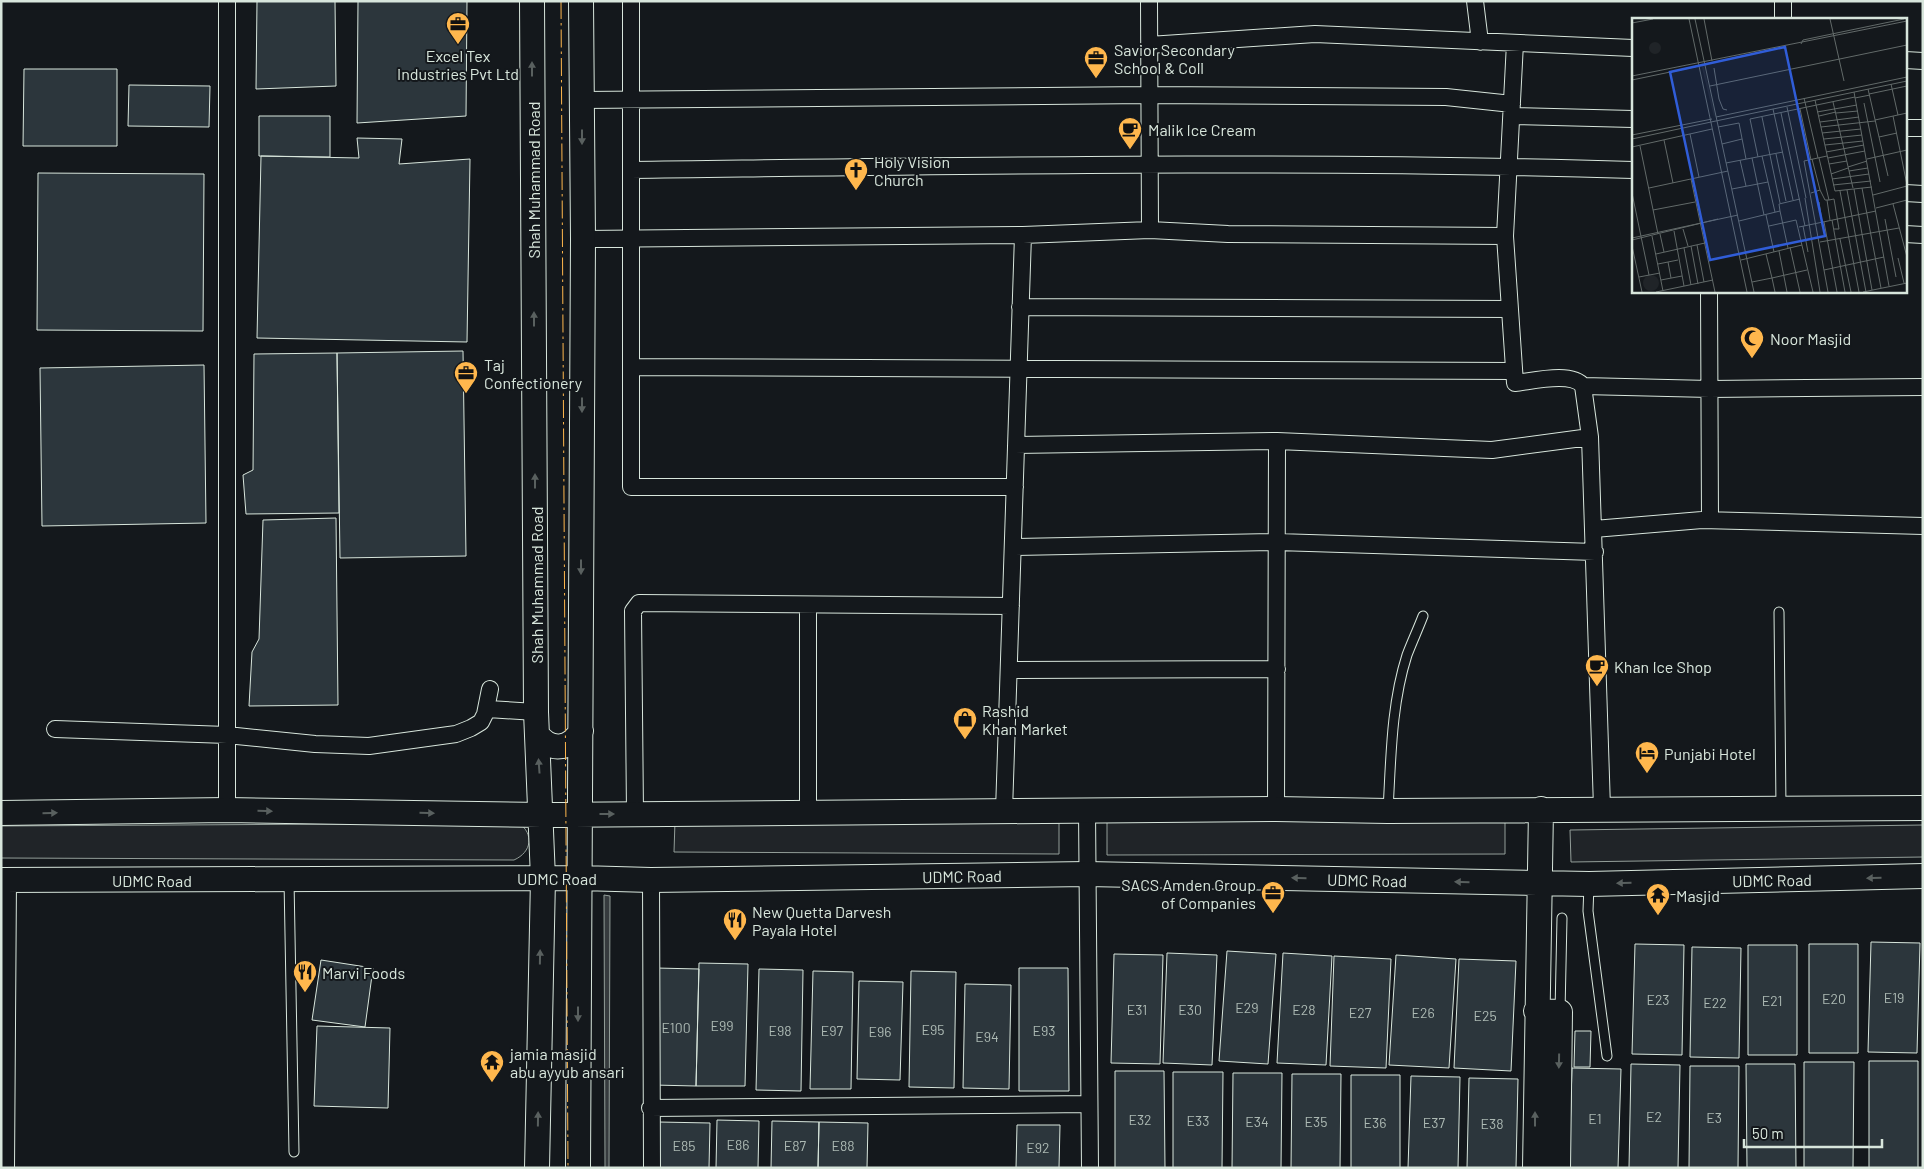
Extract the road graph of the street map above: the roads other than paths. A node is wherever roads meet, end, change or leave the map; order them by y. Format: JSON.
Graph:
{"nodes":[{"id":1,"x":227,"y":1,"type":"edge"},
{"id":2,"x":532,"y":1,"type":"edge"},
{"id":3,"x":581,"y":1,"type":"edge"},
{"id":4,"x":631,"y":1,"type":"edge"},
{"id":5,"x":1149,"y":1,"type":"edge"},
{"id":6,"x":1475,"y":1,"type":"edge"},
{"id":7,"x":1783,"y":1,"type":"edge"},
{"id":8,"x":1783,"y":18,"type":"edge"},
{"id":9,"x":1480,"y":42,"type":"junction"},
{"id":10,"x":1515,"y":43,"type":"junction"},
{"id":11,"x":1149,"y":45,"type":"junction"},
{"id":12,"x":1632,"y":48,"type":"edge"},
{"id":13,"x":1906,"y":60,"type":"edge"},
{"id":14,"x":1923,"y":61,"type":"edge"},
{"id":15,"x":1149,"y":95,"type":"junction"},
{"id":16,"x":631,"y":99,"type":"junction"},
{"id":17,"x":582,"y":100,"type":"junction"},
{"id":18,"x":1512,"y":110,"type":"junction"},
{"id":19,"x":1632,"y":119,"type":"edge"},
{"id":20,"x":1906,"y":128,"type":"edge"},
{"id":21,"x":1923,"y":128,"type":"edge"},
{"id":22,"x":1150,"y":164,"type":"junction"},
{"id":23,"x":1509,"y":166,"type":"junction"},
{"id":24,"x":631,"y":170,"type":"junction"},
{"id":25,"x":1632,"y":170,"type":"edge"},
{"id":26,"x":1906,"y":194,"type":"edge"},
{"id":27,"x":1923,"y":194,"type":"edge"},
{"id":28,"x":1150,"y":230,"type":"junction"},
{"id":29,"x":1023,"y":234,"type":"junction"},
{"id":30,"x":1906,"y":234,"type":"edge"},
{"id":31,"x":1923,"y":235,"type":"edge"},
{"id":32,"x":1505,"y":236,"type":"junction"},
{"id":33,"x":582,"y":239,"type":"junction"},
{"id":34,"x":631,"y":240,"type":"junction"},
{"id":35,"x":1709,"y":292,"type":"edge"},
{"id":36,"x":1020,"y":307,"type":"junction"},
{"id":37,"x":1510,"y":310,"type":"junction"},
{"id":38,"x":631,"y":367,"type":"junction"},
{"id":39,"x":1018,"y":367,"type":"junction"},
{"id":40,"x":1514,"y":371,"type":"junction"},
{"id":41,"x":1583,"y":386,"type":"junction"},
{"id":42,"x":1923,"y":387,"type":"edge"},
{"id":43,"x":1710,"y":389,"type":"junction"},
{"id":44,"x":1590,"y":437,"type":"junction"},
{"id":45,"x":1277,"y":441,"type":"junction"},
{"id":46,"x":1016,"y":445,"type":"junction"},
{"id":47,"x":1015,"y":487,"type":"junction"},
{"id":48,"x":1710,"y":520,"type":"junction"},
{"id":49,"x":1923,"y":526,"type":"edge"},
{"id":50,"x":1594,"y":529,"type":"junction"},
{"id":51,"x":1277,"y":542,"type":"junction"},
{"id":52,"x":1012,"y":547,"type":"junction"},
{"id":53,"x":1595,"y":552,"type":"junction"},
{"id":54,"x":808,"y":605,"type":"junction"},
{"id":55,"x":1011,"y":606,"type":"junction"},
{"id":56,"x":1779,"y":612,"type":"dead end"},
{"id":57,"x":1423,"y":616,"type":"dead end"},
{"id":58,"x":1276,"y":669,"type":"junction"},
{"id":59,"x":1009,"y":670,"type":"junction"},
{"id":60,"x":490,"y":689,"type":"dead end"},
{"id":61,"x":488,"y":709,"type":"junction"},
{"id":62,"x":537,"y":723,"type":"junction"},
{"id":63,"x":55,"y":729,"type":"dead end"},
{"id":64,"x":581,"y":731,"type":"junction"},
{"id":65,"x":227,"y":735,"type":"junction"},
{"id":66,"x":1602,"y":808,"type":"junction"},
{"id":67,"x":1781,"y":808,"type":"junction"},
{"id":68,"x":1923,"y":808,"type":"edge"},
{"id":69,"x":1276,"y":809,"type":"junction"},
{"id":70,"x":1541,"y":809,"type":"junction"},
{"id":71,"x":227,"y":810,"type":"junction"},
{"id":72,"x":1004,"y":810,"type":"junction"},
{"id":73,"x":1087,"y":810,"type":"junction"},
{"id":74,"x":1388,"y":811,"type":"junction"},
{"id":75,"x":808,"y":813,"type":"junction"},
{"id":76,"x":1,"y":814,"type":"edge"},
{"id":77,"x":580,"y":814,"type":"junction"},
{"id":78,"x":635,"y":814,"type":"junction"},
{"id":79,"x":542,"y":815,"type":"junction"},
{"id":80,"x":1087,"y":874,"type":"junction"},
{"id":81,"x":1923,"y":876,"type":"edge"},
{"id":82,"x":543,"y":878,"type":"junction"},
{"id":83,"x":580,"y":878,"type":"junction"},
{"id":84,"x":3,"y":880,"type":"edge"},
{"id":85,"x":289,"y":880,"type":"junction"},
{"id":86,"x":651,"y":880,"type":"junction"},
{"id":87,"x":1539,"y":883,"type":"junction"},
{"id":88,"x":1589,"y":884,"type":"junction"},
{"id":89,"x":578,"y":913,"type":"junction"},
{"id":90,"x":541,"y":917,"type":"junction"},
{"id":91,"x":1562,"y":918,"type":"dead end"},
{"id":92,"x":1536,"y":1011,"type":"junction"},
{"id":93,"x":1560,"y":1012,"type":"junction"},
{"id":94,"x":1607,"y":1056,"type":"dead end"},
{"id":95,"x":1089,"y":1104,"type":"junction"},
{"id":96,"x":650,"y":1108,"type":"junction"},
{"id":97,"x":294,"y":1152,"type":"dead end"},
{"id":98,"x":2,"y":1168,"type":"edge"},
{"id":99,"x":537,"y":1168,"type":"edge"},
{"id":100,"x":578,"y":1168,"type":"edge"},
{"id":101,"x":652,"y":1168,"type":"edge"},
{"id":102,"x":1090,"y":1168,"type":"edge"},
{"id":103,"x":1535,"y":1168,"type":"edge"},
{"id":104,"x":1558,"y":1168,"type":"edge"}],
"edges":[{"from":1,"to":65,"type":"street"},
{"from":62,"to":2,"type":"main road","name":"Shah Muhammad Road","one_way":true},
{"from":3,"to":17,"type":"main road"},
{"from":4,"to":16,"type":"street"},
{"from":5,"to":11,"type":"street"},
{"from":6,"to":9,"type":"street"},
{"from":7,"to":8,"type":"street"},
{"from":9,"to":10,"type":"street"},
{"from":9,"to":11,"type":"street"},
{"from":10,"to":12,"type":"street"},
{"from":10,"to":18,"type":"street"},
{"from":11,"to":15,"type":"street"},
{"from":13,"to":14,"type":"street"},
{"from":15,"to":16,"type":"street"},
{"from":15,"to":18,"type":"street"},
{"from":15,"to":22,"type":"street"},
{"from":16,"to":17,"type":"street"},
{"from":16,"to":24,"type":"street"},
{"from":17,"to":33,"type":"main road","one_way":true},
{"from":18,"to":19,"type":"street"},
{"from":18,"to":23,"type":"street"},
{"from":20,"to":21,"type":"street"},
{"from":22,"to":23,"type":"street"},
{"from":22,"to":24,"type":"street"},
{"from":22,"to":28,"type":"street"},
{"from":23,"to":25,"type":"street"},
{"from":23,"to":32,"type":"street"},
{"from":24,"to":34,"type":"street"},
{"from":26,"to":27,"type":"street"},
{"from":28,"to":29,"type":"street"},
{"from":28,"to":32,"type":"street"},
{"from":29,"to":34,"type":"street"},
{"from":29,"to":36,"type":"street"},
{"from":30,"to":31,"type":"street"},
{"from":32,"to":37,"type":"street"},
{"from":33,"to":34,"type":"street"},
{"from":33,"to":64,"type":"main road","one_way":true},
{"from":34,"to":38,"type":"street"},
{"from":35,"to":43,"type":"street"},
{"from":36,"to":37,"type":"street"},
{"from":36,"to":39,"type":"street"},
{"from":37,"to":40,"type":"street"},
{"from":38,"to":39,"type":"street"},
{"from":38,"to":47,"type":"street"},
{"from":39,"to":40,"type":"street"},
{"from":39,"to":46,"type":"street"},
{"from":40,"to":41,"type":"street"},
{"from":41,"to":43,"type":"street"},
{"from":41,"to":44,"type":"street"},
{"from":42,"to":43,"type":"street"},
{"from":43,"to":48,"type":"street"},
{"from":44,"to":45,"type":"street"},
{"from":44,"to":50,"type":"street"},
{"from":45,"to":46,"type":"street"},
{"from":45,"to":51,"type":"street"},
{"from":46,"to":47,"type":"street"},
{"from":47,"to":52,"type":"street"},
{"from":48,"to":49,"type":"street"},
{"from":48,"to":50,"type":"street"},
{"from":50,"to":53,"type":"street"},
{"from":51,"to":52,"type":"street"},
{"from":51,"to":53,"type":"street"},
{"from":51,"to":58,"type":"street"},
{"from":52,"to":55,"type":"street"},
{"from":53,"to":66,"type":"street"},
{"from":54,"to":55,"type":"street"},
{"from":54,"to":75,"type":"street"},
{"from":54,"to":78,"type":"street"},
{"from":55,"to":59,"type":"street"},
{"from":56,"to":67,"type":"lane"},
{"from":57,"to":74,"type":"lane"},
{"from":58,"to":59,"type":"street"},
{"from":58,"to":69,"type":"street"},
{"from":59,"to":72,"type":"street"},
{"from":60,"to":61,"type":"street"},
{"from":61,"to":62,"type":"street"},
{"from":61,"to":65,"type":"street"},
{"from":62,"to":64,"type":"main road"},
{"from":79,"to":62,"type":"main road","name":"Shah Muhammad Road","one_way":true},
{"from":63,"to":65,"type":"street"},
{"from":64,"to":77,"type":"main road"},
{"from":65,"to":71,"type":"street"},
{"from":66,"to":67,"type":"main road"},
{"from":66,"to":70,"type":"main road"},
{"from":67,"to":68,"type":"main road"},
{"from":69,"to":73,"type":"main road"},
{"from":69,"to":74,"type":"main road"},
{"from":70,"to":74,"type":"main road"},
{"from":70,"to":87,"type":"main road"},
{"from":76,"to":71,"type":"main road","one_way":true},
{"from":71,"to":79,"type":"main road","one_way":true},
{"from":72,"to":73,"type":"main road"},
{"from":72,"to":75,"type":"main road"},
{"from":73,"to":80,"type":"street"},
{"from":75,"to":78,"type":"main road"},
{"from":77,"to":78,"type":"main road","one_way":true},
{"from":77,"to":79,"type":"main road"},
{"from":77,"to":83,"type":"main road"},
{"from":79,"to":82,"type":"main road","name":"Shah Muhammad Road"},
{"from":80,"to":86,"type":"main road","name":"UDMC Road"},
{"from":87,"to":80,"type":"main road","name":"UDMC Road","one_way":true},
{"from":80,"to":95,"type":"street"},
{"from":81,"to":88,"type":"main road","name":"UDMC Road","one_way":true},
{"from":82,"to":83,"type":"main road","name":"UDMC Road"},
{"from":82,"to":85,"type":"main road","name":"UDMC Road"},
{"from":82,"to":90,"type":"main road","name":"Shah Muhammad Road"},
{"from":83,"to":86,"type":"main road","name":"UDMC Road"},
{"from":83,"to":89,"type":"main road"},
{"from":84,"to":85,"type":"main road","name":"UDMC Road"},
{"from":84,"to":98,"type":"main road"},
{"from":85,"to":97,"type":"lane"},
{"from":86,"to":96,"type":"street"},
{"from":87,"to":88,"type":"main road","name":"UDMC Road"},
{"from":87,"to":92,"type":"main road"},
{"from":88,"to":94,"type":"lane"},
{"from":89,"to":90,"type":"main road"},
{"from":89,"to":100,"type":"main road","one_way":true},
{"from":99,"to":90,"type":"main road","name":"Shah Muhammad Road","one_way":true},
{"from":91,"to":93,"type":"lane"},
{"from":92,"to":93,"type":"main road"},
{"from":103,"to":92,"type":"main road","one_way":true},
{"from":93,"to":104,"type":"main road","one_way":true},
{"from":95,"to":96,"type":"street"},
{"from":95,"to":102,"type":"street"},
{"from":96,"to":101,"type":"street"}]}
